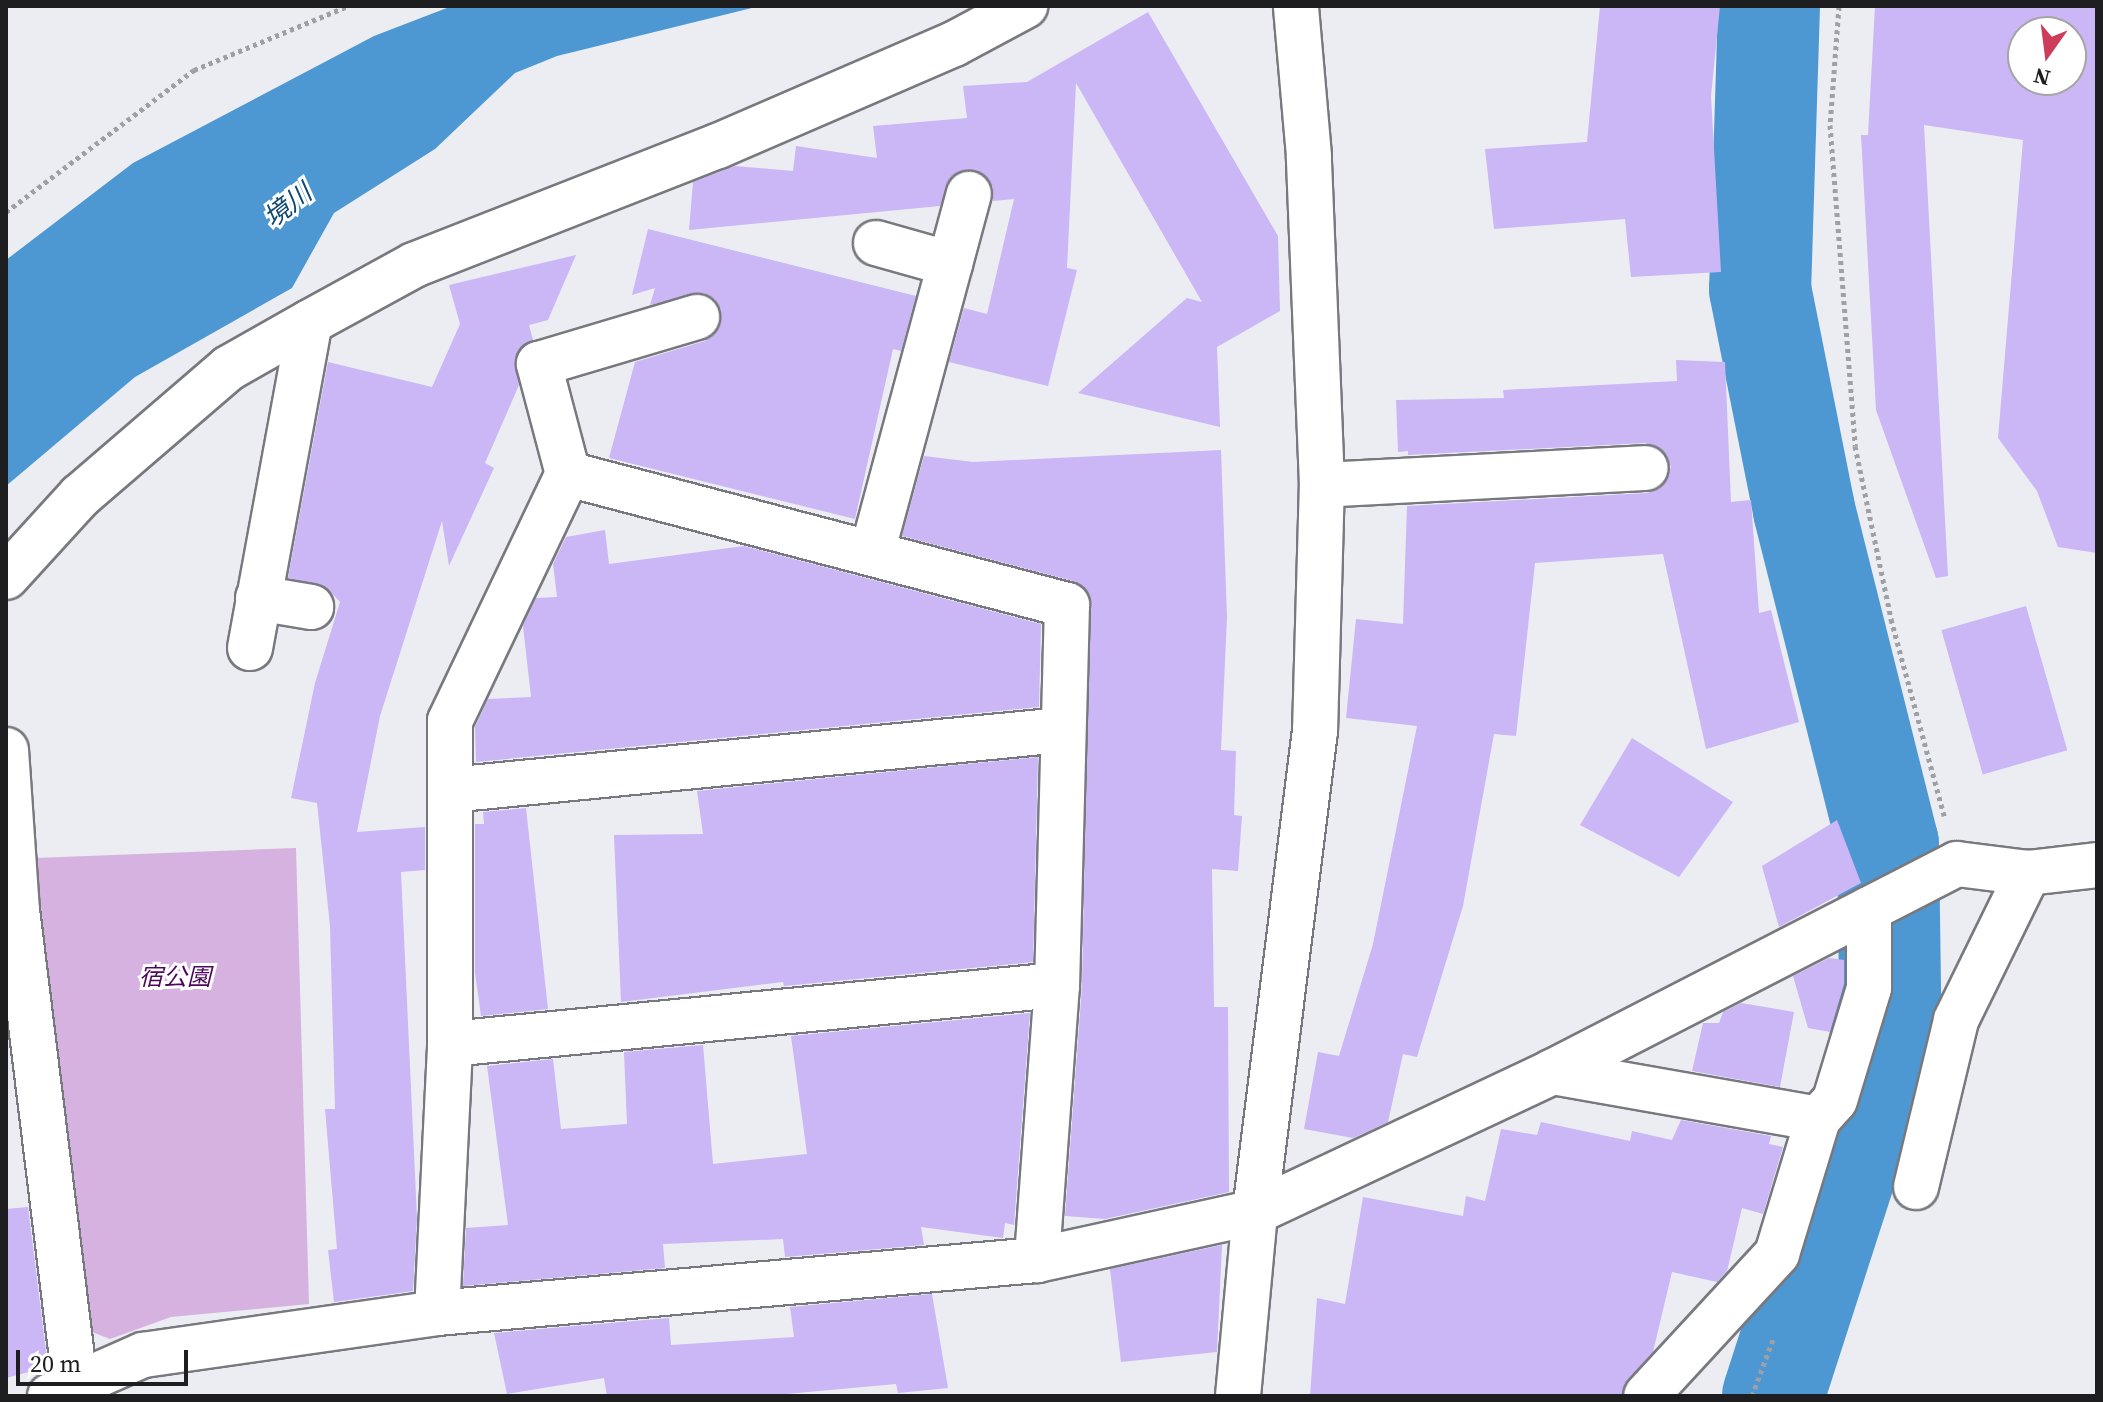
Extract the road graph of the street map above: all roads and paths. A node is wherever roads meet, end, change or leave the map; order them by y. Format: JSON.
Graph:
{"nodes":[{"id":1,"x":348,"y":6,"type":"edge"},
{"id":2,"x":1025,"y":6,"type":"edge"},
{"id":3,"x":1296,"y":6,"type":"edge"},
{"id":4,"x":1839,"y":6,"type":"edge"},
{"id":5,"x":969,"y":194,"type":"dead end"},
{"id":6,"x":6,"y":212,"type":"edge"},
{"id":7,"x":876,"y":243,"type":"dead end"},
{"id":8,"x":950,"y":264,"type":"junction"},
{"id":9,"x":697,"y":317,"type":"dead end"},
{"id":10,"x":310,"y":322,"type":"junction"},
{"id":11,"x":1646,"y":468,"type":"dead end"},
{"id":12,"x":568,"y":474,"type":"junction"},
{"id":13,"x":1322,"y":485,"type":"junction"},
{"id":14,"x":872,"y":553,"type":"junction"},
{"id":15,"x":6,"y":577,"type":"edge"},
{"id":16,"x":258,"y":598,"type":"junction"},
{"id":17,"x":311,"y":607,"type":"dead end"},
{"id":18,"x":250,"y":648,"type":"dead end"},
{"id":19,"x":1062,"y":730,"type":"junction"},
{"id":20,"x":6,"y":750,"type":"edge"},
{"id":21,"x":450,"y":790,"type":"junction"},
{"id":22,"x":1957,"y":864,"type":"junction"},
{"id":23,"x":2097,"y":865,"type":"edge"},
{"id":24,"x":2028,"y":873,"type":"junction"},
{"id":25,"x":1869,"y":909,"type":"junction"},
{"id":26,"x":1057,"y":985,"type":"junction"},
{"id":27,"x":450,"y":1044,"type":"junction"},
{"id":28,"x":1552,"y":1072,"type":"junction"},
{"id":29,"x":1818,"y":1119,"type":"junction"},
{"id":30,"x":1916,"y":1187,"type":"dead end"},
{"id":31,"x":1255,"y":1212,"type":"junction"},
{"id":32,"x":1037,"y":1260,"type":"junction"},
{"id":33,"x":437,"y":1313,"type":"junction"},
{"id":34,"x":67,"y":1392,"type":"edge"},
{"id":35,"x":1238,"y":1396,"type":"edge"},
{"id":36,"x":1646,"y":1396,"type":"edge"}],
"edges":[{"from":1,"to":6,"type":"path"},
{"from":2,"to":10,"type":"street"},
{"from":3,"to":13,"type":"street"},
{"from":4,"to":22,"type":"path"},
{"from":5,"to":8,"type":"street"},
{"from":7,"to":8,"type":"street"},
{"from":8,"to":14,"type":"street"},
{"from":9,"to":12,"type":"street"},
{"from":10,"to":15,"type":"street"},
{"from":10,"to":16,"type":"street"},
{"from":11,"to":13,"type":"street"},
{"from":12,"to":14,"type":"street"},
{"from":12,"to":21,"type":"street"},
{"from":13,"to":31,"type":"street"},
{"from":14,"to":19,"type":"street"},
{"from":16,"to":17,"type":"street"},
{"from":16,"to":18,"type":"street"},
{"from":19,"to":21,"type":"street"},
{"from":19,"to":26,"type":"street"},
{"from":20,"to":34,"type":"street"},
{"from":21,"to":27,"type":"street"},
{"from":22,"to":24,"type":"street"},
{"from":22,"to":25,"type":"street"},
{"from":23,"to":24,"type":"street"},
{"from":24,"to":30,"type":"street"},
{"from":25,"to":28,"type":"street"},
{"from":25,"to":29,"type":"street"},
{"from":26,"to":27,"type":"street"},
{"from":26,"to":32,"type":"street"},
{"from":27,"to":33,"type":"street"},
{"from":28,"to":29,"type":"street"},
{"from":28,"to":31,"type":"street"},
{"from":29,"to":36,"type":"street"},
{"from":31,"to":32,"type":"street"},
{"from":31,"to":35,"type":"street"},
{"from":32,"to":33,"type":"street"},
{"from":33,"to":34,"type":"street"}]}
